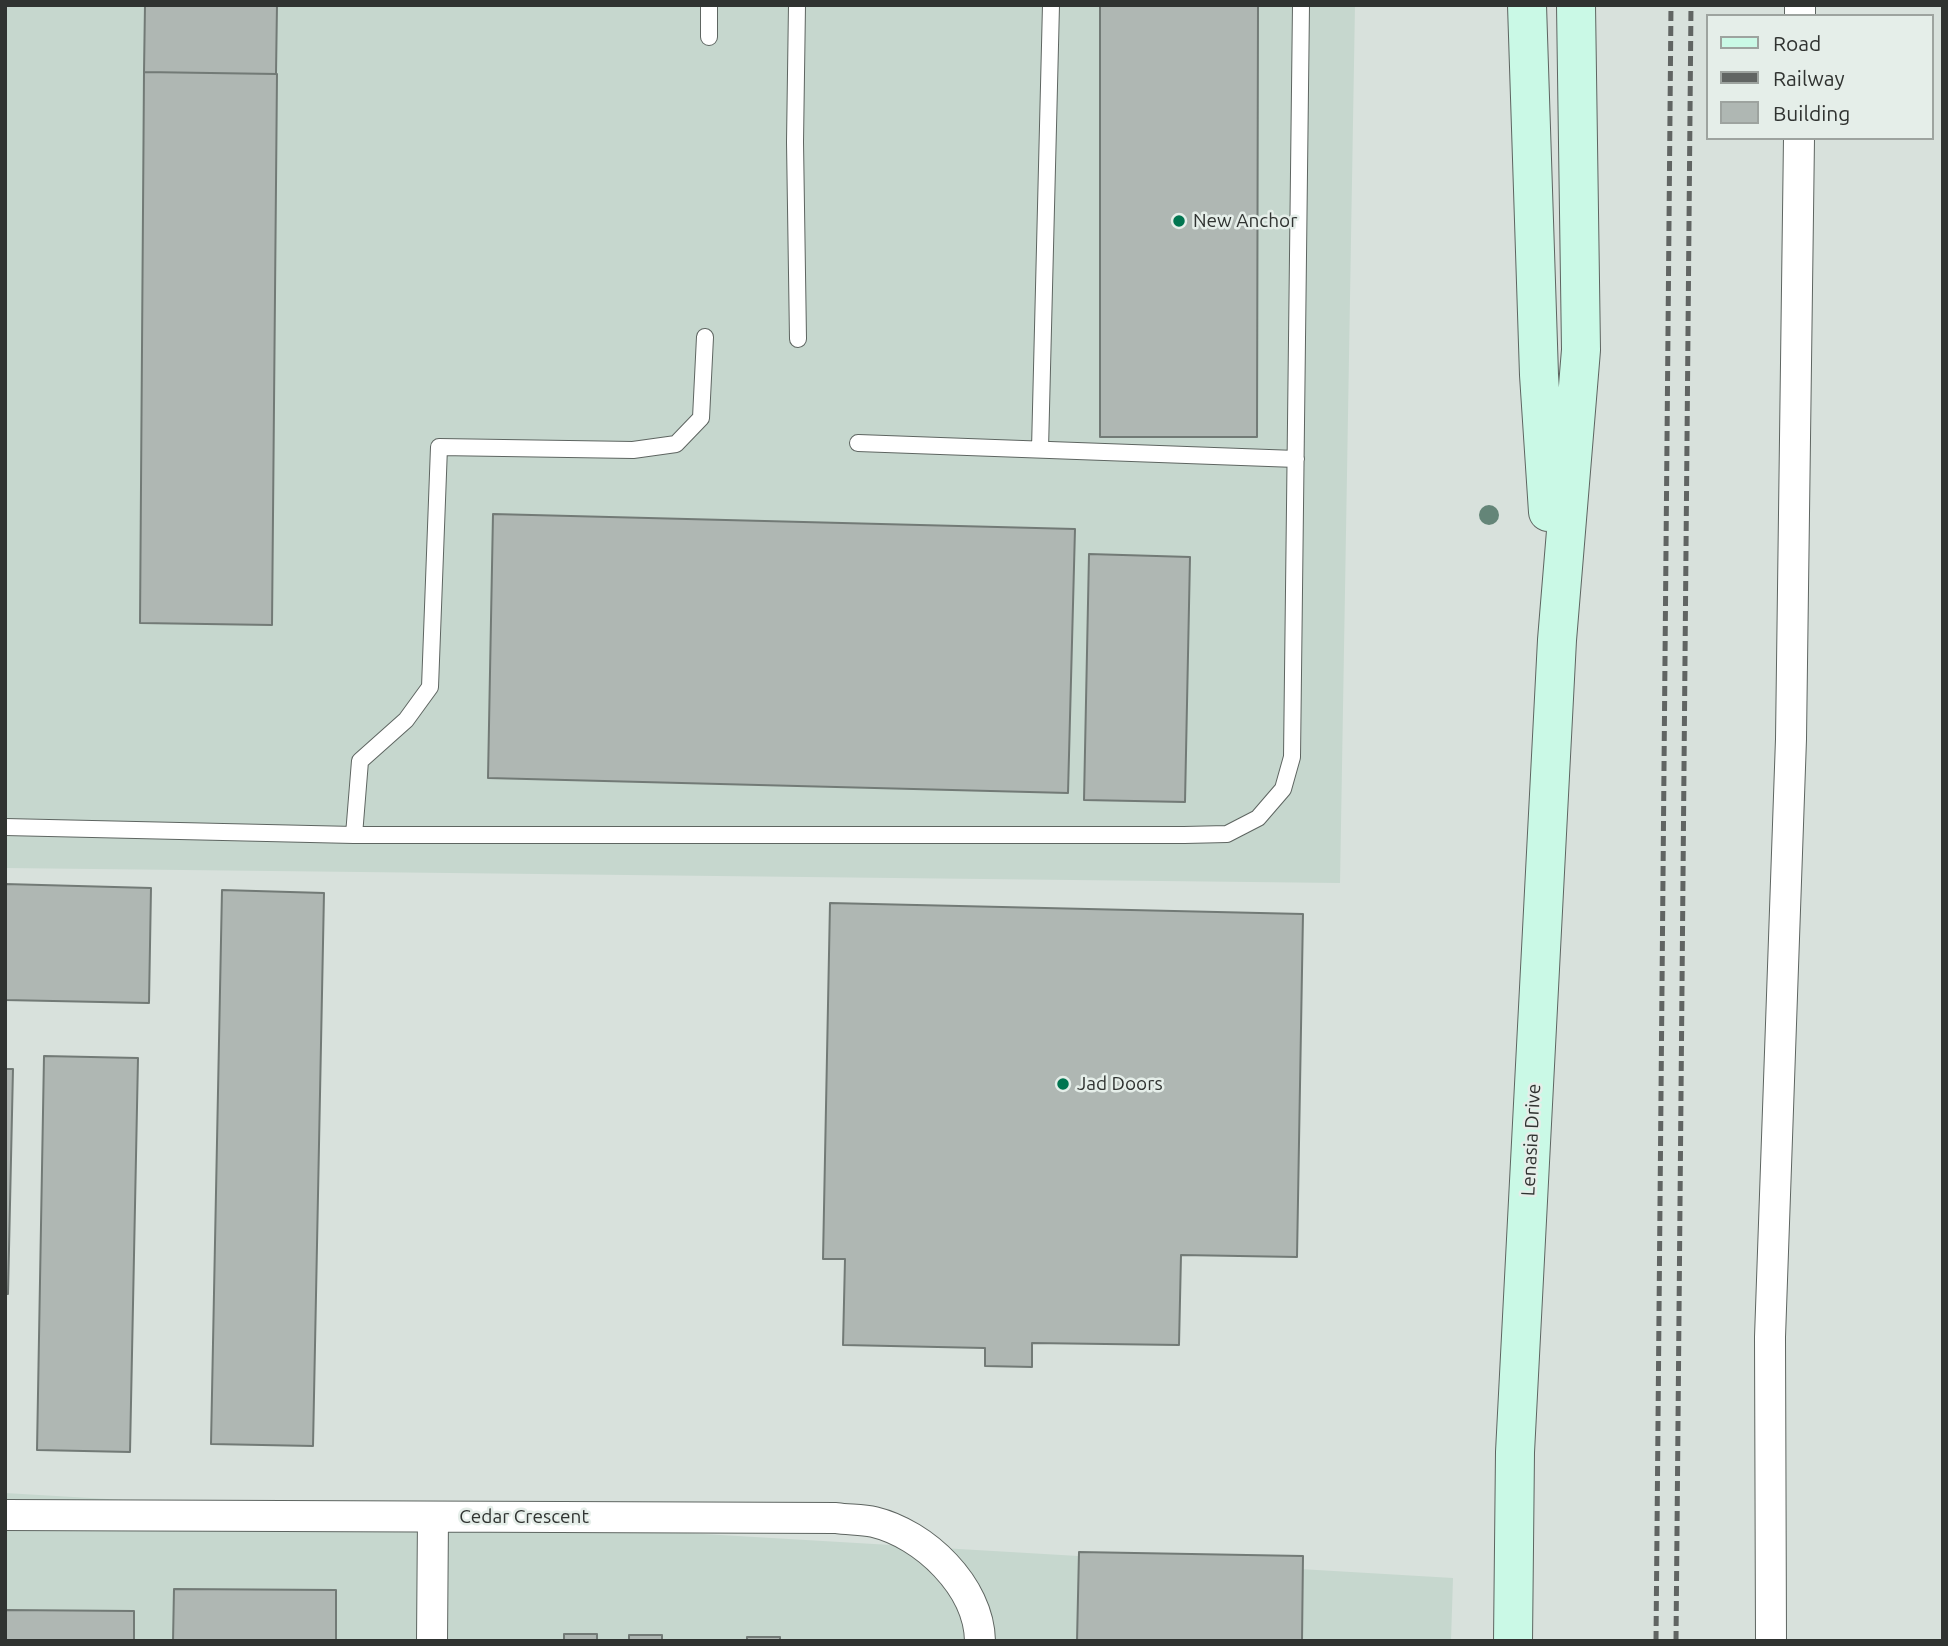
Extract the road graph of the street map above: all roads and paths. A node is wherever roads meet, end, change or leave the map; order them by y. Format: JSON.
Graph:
{"nodes":[{"id":1,"x":709,"y":5,"type":"edge"},
{"id":2,"x":797,"y":5,"type":"edge"},
{"id":3,"x":1051,"y":5,"type":"edge"},
{"id":4,"x":1301,"y":5,"type":"edge"},
{"id":5,"x":1527,"y":5,"type":"edge"},
{"id":6,"x":1576,"y":5,"type":"edge"},
{"id":7,"x":709,"y":37,"type":"dead end"},
{"id":8,"x":1799,"y":140,"type":"edge"},
{"id":9,"x":705,"y":337,"type":"dead end"},
{"id":10,"x":798,"y":340,"type":"dead end"},
{"id":11,"x":858,"y":443,"type":"dead end"},
{"id":12,"x":1040,"y":449,"type":"junction"},
{"id":13,"x":1296,"y":459,"type":"junction"},
{"id":14,"x":1557,"y":640,"type":"junction"},
{"id":15,"x":5,"y":827,"type":"edge"},
{"id":16,"x":355,"y":835,"type":"junction"},
{"id":17,"x":5,"y":1514,"type":"edge"},
{"id":18,"x":433,"y":1517,"type":"junction"},
{"id":19,"x":432,"y":1641,"type":"edge"},
{"id":20,"x":980,"y":1641,"type":"edge"},
{"id":21,"x":1513,"y":1641,"type":"edge"},
{"id":22,"x":1771,"y":1641,"type":"edge"}],
"edges":[{"from":1,"to":7,"type":"lane"},
{"from":2,"to":10,"type":"lane"},
{"from":3,"to":12,"type":"lane"},
{"from":4,"to":13,"type":"lane"},
{"from":5,"to":14,"type":"main road"},
{"from":6,"to":14,"type":"main road"},
{"from":8,"to":22,"type":"street"},
{"from":9,"to":16,"type":"lane"},
{"from":11,"to":12,"type":"lane"},
{"from":12,"to":13,"type":"lane"},
{"from":13,"to":16,"type":"lane"},
{"from":14,"to":21,"type":"main road","name":"Lenasia Drive"},
{"from":15,"to":16,"type":"lane"},
{"from":17,"to":18,"type":"street","name":"Cedar Crescent"},
{"from":18,"to":19,"type":"street"},
{"from":18,"to":20,"type":"street","name":"Cedar Crescent"}]}
